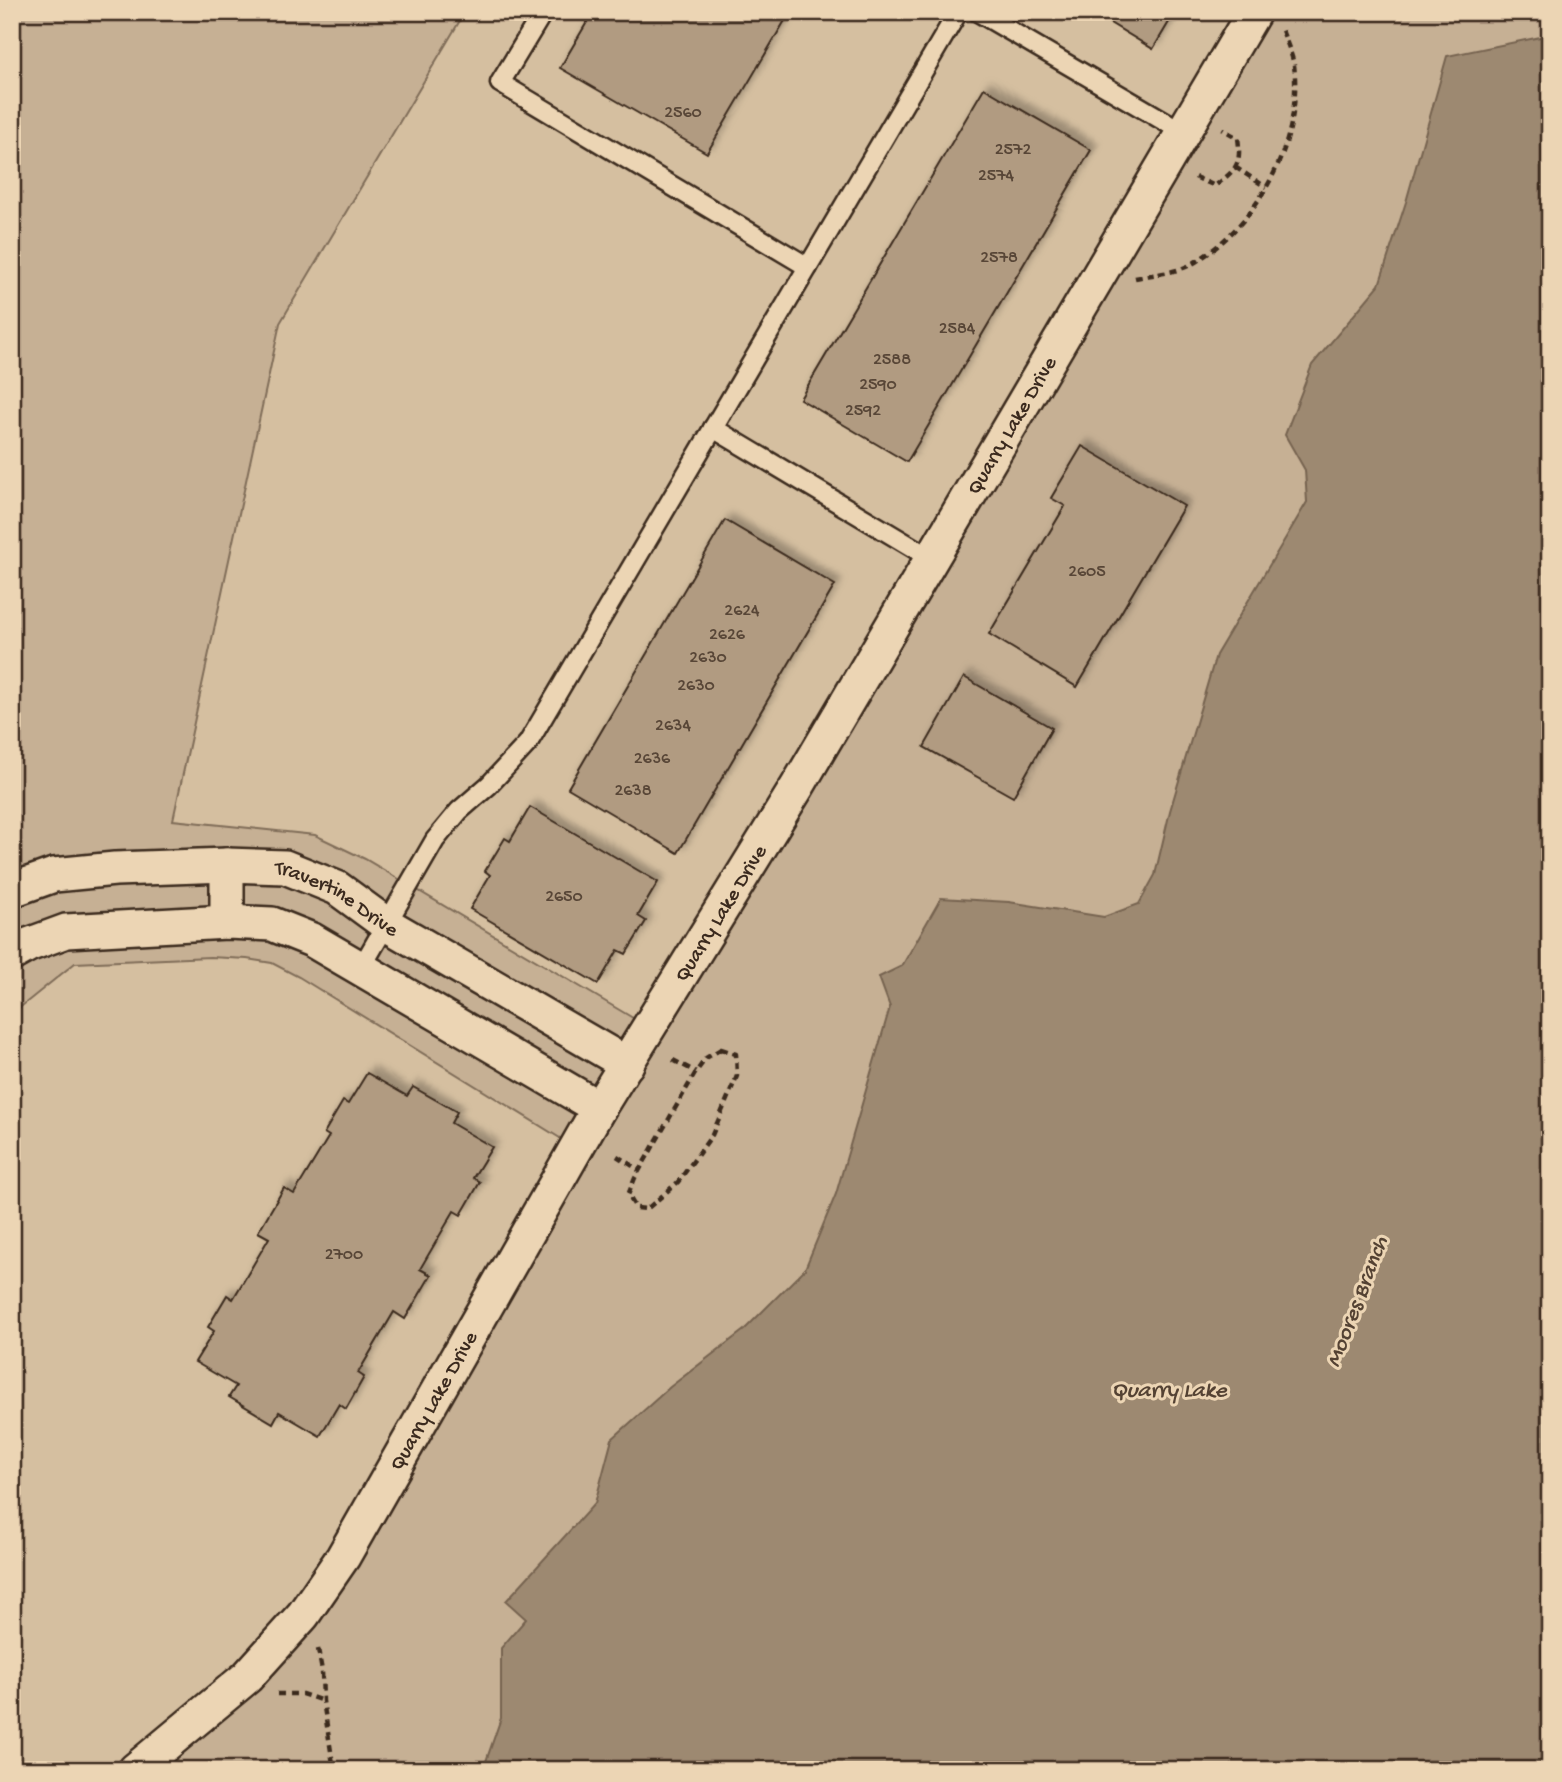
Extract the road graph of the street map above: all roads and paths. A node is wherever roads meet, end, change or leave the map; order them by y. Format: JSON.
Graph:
{"nodes":[{"id":1,"x":543,"y":12,"type":"edge"},
{"id":2,"x":958,"y":12,"type":"edge"},
{"id":3,"x":978,"y":12,"type":"edge"},
{"id":4,"x":1268,"y":20,"type":"edge"},
{"id":5,"x":1222,"y":129,"type":"dead end"},
{"id":6,"x":1184,"y":132,"type":"junction"},
{"id":7,"x":1235,"y":167,"type":"junction"},
{"id":8,"x":1194,"y":177,"type":"dead end"},
{"id":9,"x":1266,"y":187,"type":"junction"},
{"id":10,"x":808,"y":267,"type":"junction"},
{"id":11,"x":1135,"y":279,"type":"dead end"},
{"id":12,"x":713,"y":428,"type":"junction"},
{"id":13,"x":932,"y":559,"type":"junction"},
{"id":14,"x":227,"y":864,"type":"junction"},
{"id":15,"x":12,"y":890,"type":"edge"},
{"id":16,"x":227,"y":922,"type":"junction"},
{"id":17,"x":386,"y":924,"type":"junction"},
{"id":18,"x":12,"y":954,"type":"edge"},
{"id":19,"x":361,"y":968,"type":"junction"},
{"id":20,"x":673,"y":1060,"type":"dead end"},
{"id":21,"x":626,"y":1064,"type":"junction"},
{"id":22,"x":696,"y":1072,"type":"junction"},
{"id":23,"x":599,"y":1108,"type":"junction"},
{"id":24,"x":617,"y":1156,"type":"dead end"},
{"id":25,"x":639,"y":1170,"type":"junction"},
{"id":26,"x":318,"y":1649,"type":"dead end"},
{"id":27,"x":277,"y":1693,"type":"dead end"},
{"id":28,"x":323,"y":1701,"type":"junction"},
{"id":29,"x":135,"y":1770,"type":"edge"},
{"id":30,"x":334,"y":1770,"type":"edge"}],
"edges":[{"from":1,"to":10,"type":"lane"},
{"from":2,"to":10,"type":"lane"},
{"from":3,"to":6,"type":"lane"},
{"from":4,"to":6,"type":"street","name":"Quarry Lake Drive"},
{"from":4,"to":9,"type":"path"},
{"from":5,"to":7,"type":"path"},
{"from":6,"to":13,"type":"street","name":"Quarry Lake Drive"},
{"from":7,"to":8,"type":"path"},
{"from":7,"to":9,"type":"path"},
{"from":9,"to":11,"type":"path"},
{"from":10,"to":12,"type":"lane"},
{"from":12,"to":13,"type":"lane"},
{"from":12,"to":17,"type":"lane"},
{"from":13,"to":21,"type":"street","name":"Quarry Lake Drive"},
{"from":14,"to":15,"type":"street","name":"Travertine Drive"},
{"from":14,"to":16,"type":"street"},
{"from":14,"to":17,"type":"street","name":"Travertine Drive"},
{"from":16,"to":18,"type":"street"},
{"from":16,"to":19,"type":"street"},
{"from":17,"to":19,"type":"lane"},
{"from":17,"to":21,"type":"street","name":"Travertine Drive"},
{"from":19,"to":23,"type":"street"},
{"from":20,"to":22,"type":"path"},
{"from":21,"to":23,"type":"street","name":"Quarry Lake Drive"},
{"from":22,"to":25,"type":"path"},
{"from":22,"to":25,"type":"path"},
{"from":23,"to":29,"type":"street","name":"Quarry Lake Drive"},
{"from":24,"to":25,"type":"path"},
{"from":26,"to":28,"type":"path"},
{"from":27,"to":28,"type":"path"},
{"from":28,"to":30,"type":"path"}]}
